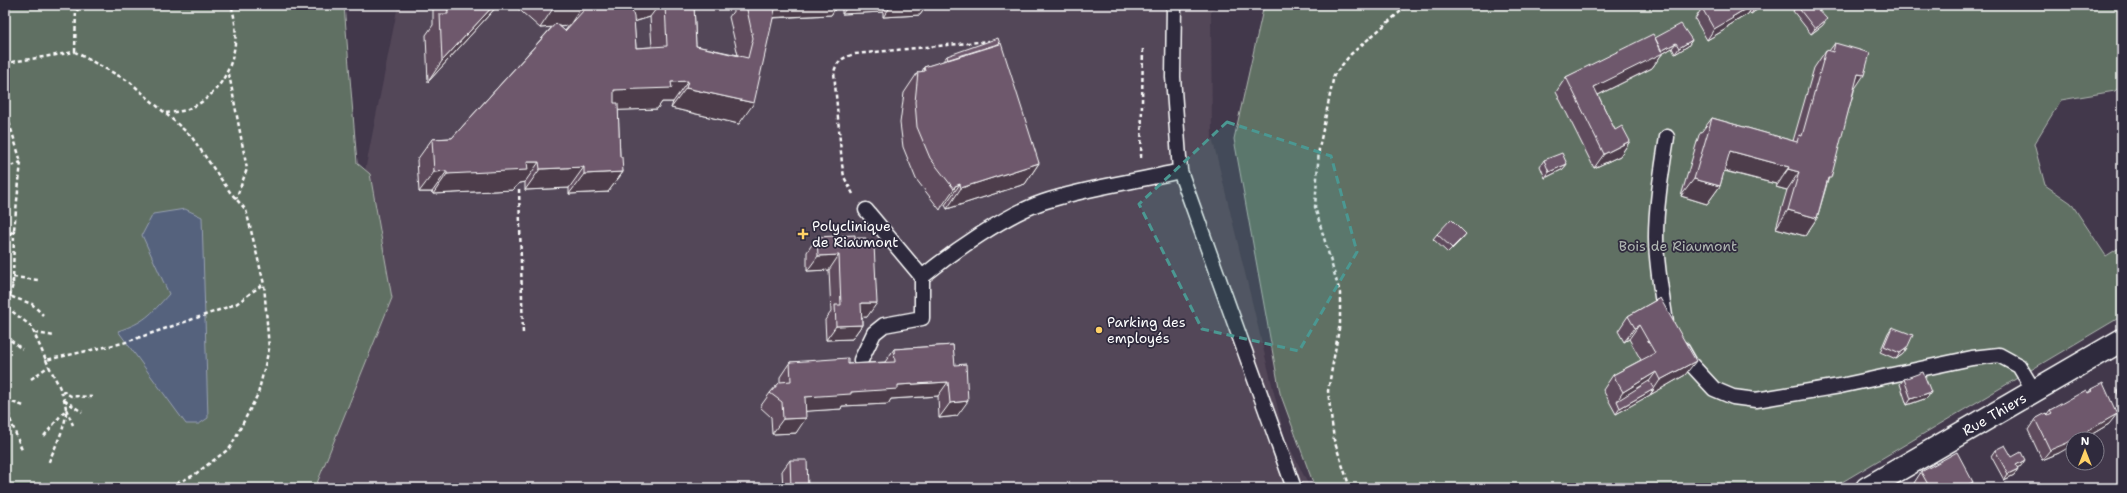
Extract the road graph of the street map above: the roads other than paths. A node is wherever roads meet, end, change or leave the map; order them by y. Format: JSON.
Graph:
{"nodes":[{"id":1,"x":1174,"y":5,"type":"edge"},
{"id":2,"x":1667,"y":137,"type":"dead end"},
{"id":3,"x":1180,"y":171,"type":"junction"},
{"id":4,"x":866,"y":210,"type":"road end"},
{"id":5,"x":922,"y":277,"type":"junction"},
{"id":6,"x":2122,"y":340,"type":"edge"},
{"id":7,"x":861,"y":360,"type":"dead end"},
{"id":8,"x":2034,"y":391,"type":"junction"},
{"id":9,"x":1294,"y":488,"type":"edge"},
{"id":10,"x":1867,"y":488,"type":"edge"}],
"edges":[{"from":1,"to":3,"type":"lane"},
{"from":2,"to":8,"type":"lane"},
{"from":3,"to":5,"type":"lane"},
{"from":3,"to":9,"type":"lane"},
{"from":4,"to":5,"type":"lane"},
{"from":5,"to":7,"type":"lane"},
{"from":6,"to":8,"type":"street","name":"Rue Thiers"},
{"from":8,"to":10,"type":"street","name":"Rue Thiers"}]}
